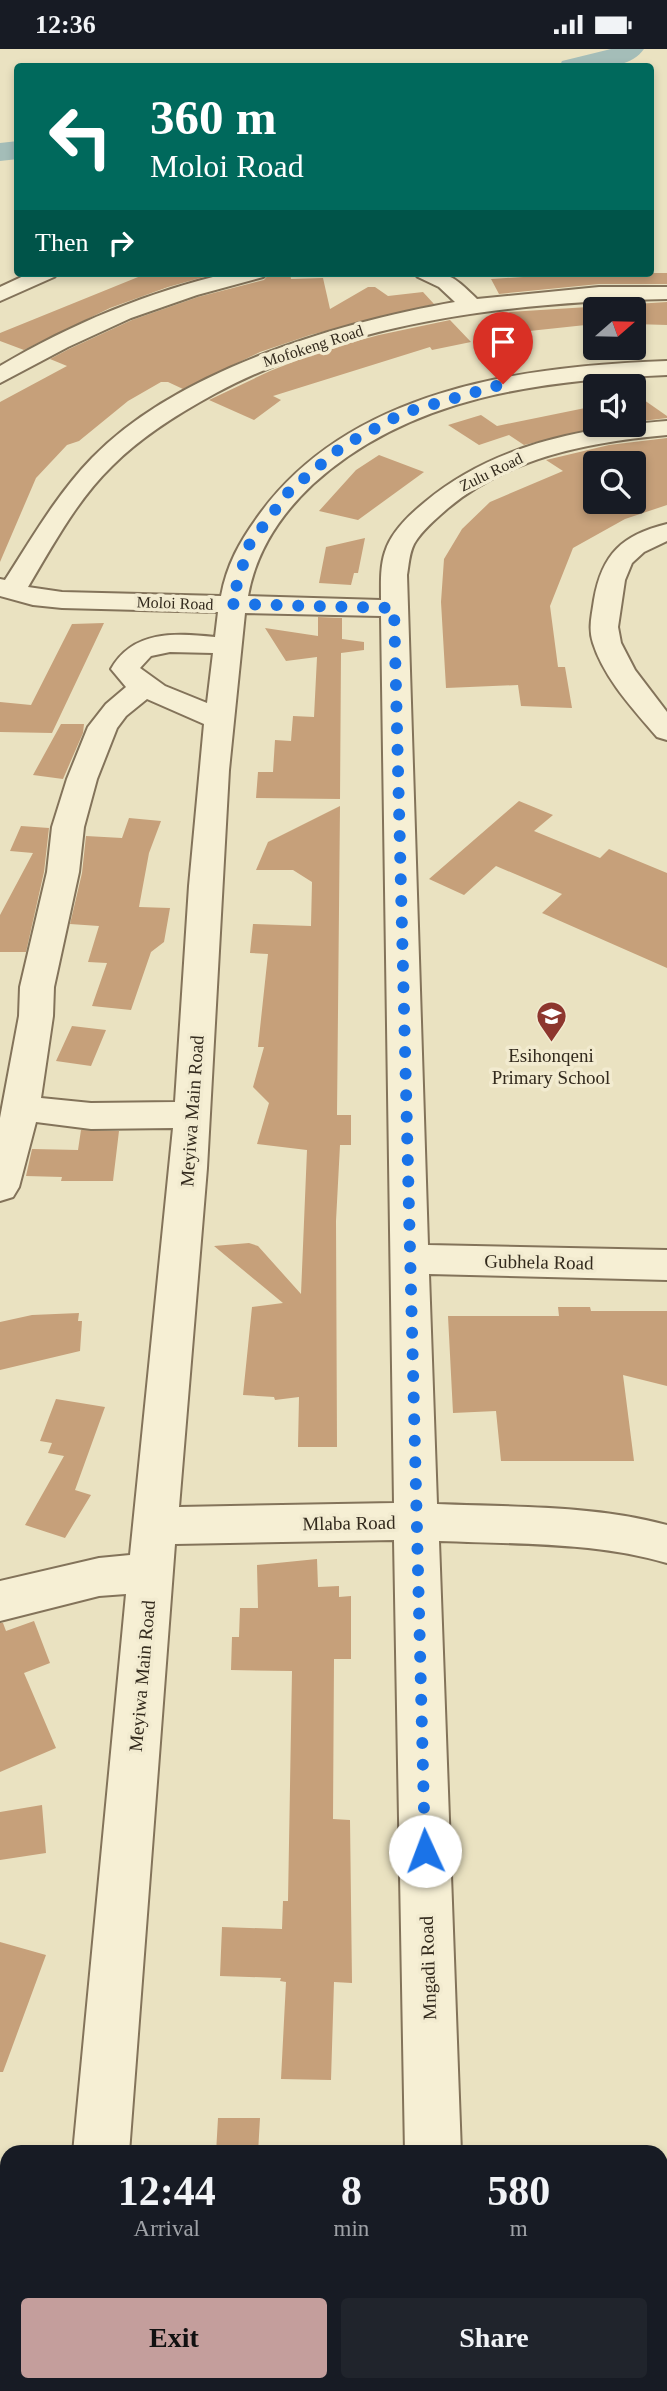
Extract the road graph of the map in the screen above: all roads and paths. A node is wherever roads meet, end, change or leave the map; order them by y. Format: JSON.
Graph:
{"nodes":[{"id":1,"x":38,"y":277,"type":"edge"},
{"id":2,"x":243,"y":277,"type":"edge"},
{"id":3,"x":435,"y":277,"type":"edge"},
{"id":4,"x":667,"y":293,"type":"edge"},
{"id":5,"x":0,"y":295,"type":"edge"},
{"id":6,"x":472,"y":307,"type":"junction"},
{"id":7,"x":667,"y":368,"type":"edge"},
{"id":8,"x":0,"y":376,"type":"edge"},
{"id":9,"x":667,"y":428,"type":"edge"},
{"id":10,"x":667,"y":532,"type":"edge"},
{"id":11,"x":6,"y":589,"type":"edge"},
{"id":12,"x":231,"y":604,"type":"junction"},
{"id":13,"x":394,"y":608,"type":"junction"},
{"id":14,"x":228,"y":646,"type":"junction"},
{"id":15,"x":143,"y":688,"type":"junction"},
{"id":16,"x":218,"y":719,"type":"junction"},
{"id":17,"x":667,"y":731,"type":"edge"},
{"id":18,"x":21,"y":1108,"type":"junction"},
{"id":19,"x":192,"y":1115,"type":"junction"},
{"id":20,"x":0,"y":1187,"type":"edge"},
{"id":21,"x":410,"y":1259,"type":"junction"},
{"id":22,"x":667,"y":1265,"type":"edge"},
{"id":23,"x":416,"y":1521,"type":"junction"},
{"id":24,"x":155,"y":1527,"type":"junction"},
{"id":25,"x":667,"y":1543,"type":"edge"},
{"id":26,"x":151,"y":1572,"type":"junction"},
{"id":27,"x":0,"y":1601,"type":"edge"},
{"id":28,"x":103,"y":2145,"type":"edge"},
{"id":29,"x":433,"y":2145,"type":"edge"}],
"edges":[{"from":1,"to":5,"type":"street"},
{"from":2,"to":8,"type":"street"},
{"from":3,"to":6,"type":"street"},
{"from":4,"to":6,"type":"street","name":"Mofokeng Road"},
{"from":6,"to":11,"type":"street","name":"Mofokeng Road"},
{"from":7,"to":12,"type":"street","name":"Meyiwa Main Road"},
{"from":9,"to":13,"type":"street","name":"Zulu Road"},
{"from":10,"to":17,"type":"street"},
{"from":11,"to":12,"type":"street","name":"Moloi Road"},
{"from":12,"to":13,"type":"street","name":"Moloi Road"},
{"from":12,"to":14,"type":"street","name":"Meyiwa Main Road"},
{"from":13,"to":21,"type":"street","name":"Mngadi Road"},
{"from":14,"to":15,"type":"street"},
{"from":14,"to":16,"type":"street","name":"Meyiwa Main Road"},
{"from":15,"to":16,"type":"street"},
{"from":15,"to":18,"type":"street"},
{"from":16,"to":19,"type":"street","name":"Meyiwa Main Road"},
{"from":18,"to":19,"type":"street"},
{"from":18,"to":20,"type":"street"},
{"from":19,"to":24,"type":"street","name":"Meyiwa Main Road"},
{"from":21,"to":22,"type":"street","name":"Gubhela Road"},
{"from":21,"to":23,"type":"street","name":"Mngadi Road"},
{"from":23,"to":24,"type":"street","name":"Mlaba Road"},
{"from":23,"to":25,"type":"street","name":"Mlaba Road"},
{"from":23,"to":29,"type":"street","name":"Mngadi Road"},
{"from":24,"to":26,"type":"street","name":"Meyiwa Main Road"},
{"from":26,"to":27,"type":"street"},
{"from":26,"to":28,"type":"street","name":"Meyiwa Main Road"}]}
